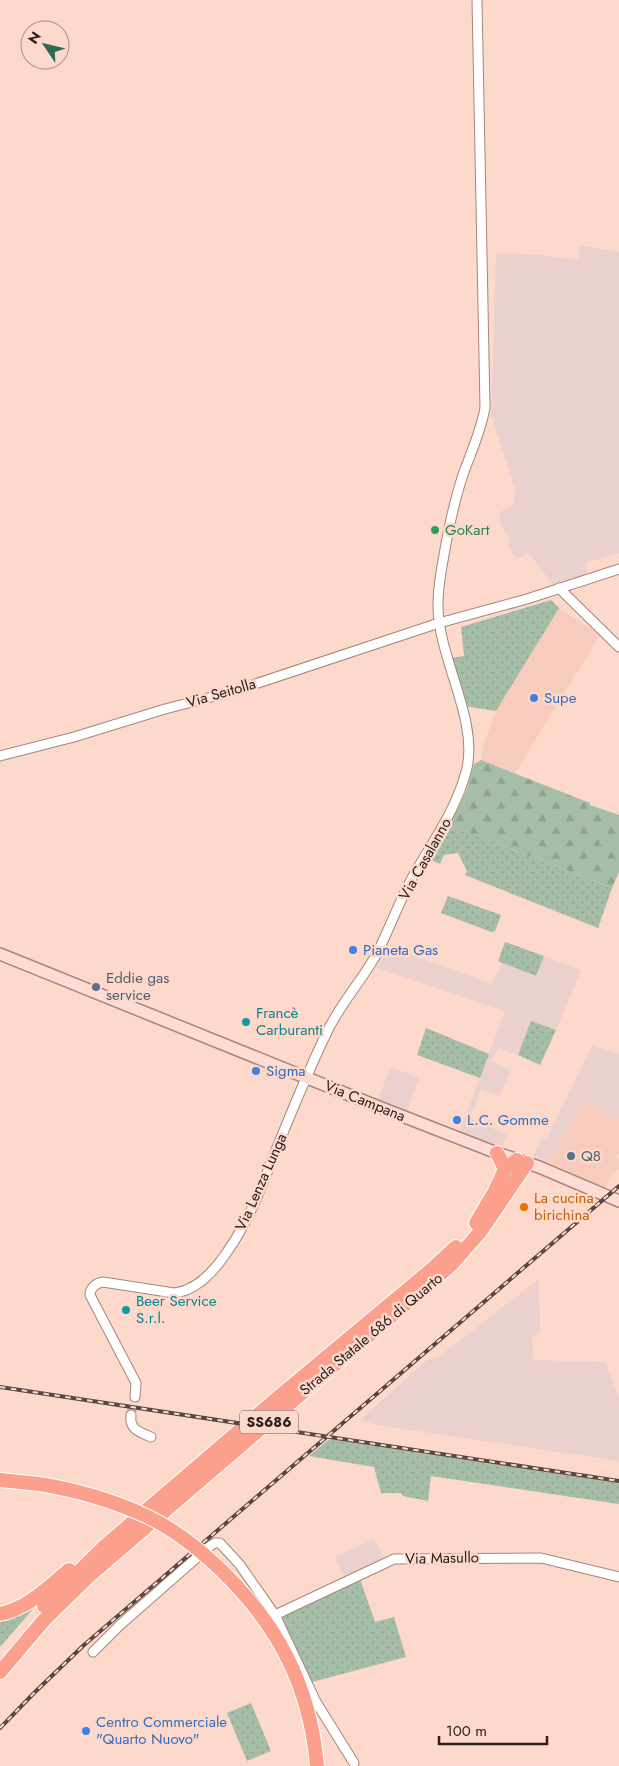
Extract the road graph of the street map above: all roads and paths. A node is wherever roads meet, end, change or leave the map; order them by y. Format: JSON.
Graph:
{"nodes":[{"id":1,"x":477,"y":0,"type":"edge"},
{"id":2,"x":619,"y":569,"type":"edge"},
{"id":3,"x":559,"y":588,"type":"junction"},
{"id":4,"x":439,"y":623,"type":"junction"},
{"id":5,"x":619,"y":647,"type":"edge"},
{"id":6,"x":0,"y":756,"type":"edge"},
{"id":7,"x":0,"y":954,"type":"edge"},
{"id":8,"x":307,"y":1078,"type":"junction"},
{"id":9,"x":497,"y":1153,"type":"junction"},
{"id":10,"x":522,"y":1161,"type":"junction"},
{"id":11,"x":505,"y":1169,"type":"junction"},
{"id":12,"x":619,"y":1201,"type":"edge"},
{"id":13,"x":135,"y":1397,"type":"tunnel mouth"},
{"id":14,"x":132,"y":1414,"type":"tunnel mouth"},
{"id":15,"x":151,"y":1437,"type":"dead end"},
{"id":16,"x":0,"y":1480,"type":"edge"},
{"id":17,"x":104,"y":1546,"type":"junction"},
{"id":18,"x":619,"y":1577,"type":"edge"},
{"id":19,"x":0,"y":1614,"type":"edge"},
{"id":20,"x":275,"y":1614,"type":"junction"},
{"id":21,"x":93,"y":1652,"type":"dead end"},
{"id":22,"x":0,"y":1658,"type":"edge"},
{"id":23,"x":0,"y":1672,"type":"edge"},
{"id":24,"x":354,"y":1763,"type":"dead end"},
{"id":25,"x":317,"y":1766,"type":"edge"}],
"edges":[{"from":1,"to":4,"type":"street","name":"Via Casalanno"},
{"from":2,"to":3,"type":"street","name":"Via Seitolla"},
{"from":3,"to":4,"type":"street","name":"Via Seitolla"},
{"from":3,"to":5,"type":"street"},
{"from":4,"to":6,"type":"street","name":"Via Seitolla"},
{"from":4,"to":8,"type":"street","name":"Via Casalanno"},
{"from":7,"to":8,"type":"main road","name":"Via Campana"},
{"from":8,"to":9,"type":"main road","name":"Via Campana"},
{"from":8,"to":13,"type":"street","name":"Via Lenza Lunga"},
{"from":9,"to":10,"type":"main road","name":"Via Campana"},
{"from":9,"to":11,"type":"highway"},
{"from":10,"to":11,"type":"highway"},
{"from":10,"to":12,"type":"main road","name":"Via Campana"},
{"from":10,"to":23,"type":"highway","name":"Strada Statale 686 di Quarto","number":"SS686"},
{"from":11,"to":17,"type":"highway","name":"Strada Statale 686 di Quarto","number":"SS686"},
{"from":14,"to":15,"type":"street"},
{"from":16,"to":25,"type":"highway","bridge":true},
{"from":17,"to":19,"type":"highway"},
{"from":17,"to":22,"type":"highway","name":"Strada Statale 686 di Quarto","number":"SS686"},
{"from":18,"to":20,"type":"street","name":"Via Masullo"},
{"from":20,"to":21,"type":"street"},
{"from":20,"to":24,"type":"street"}]}
